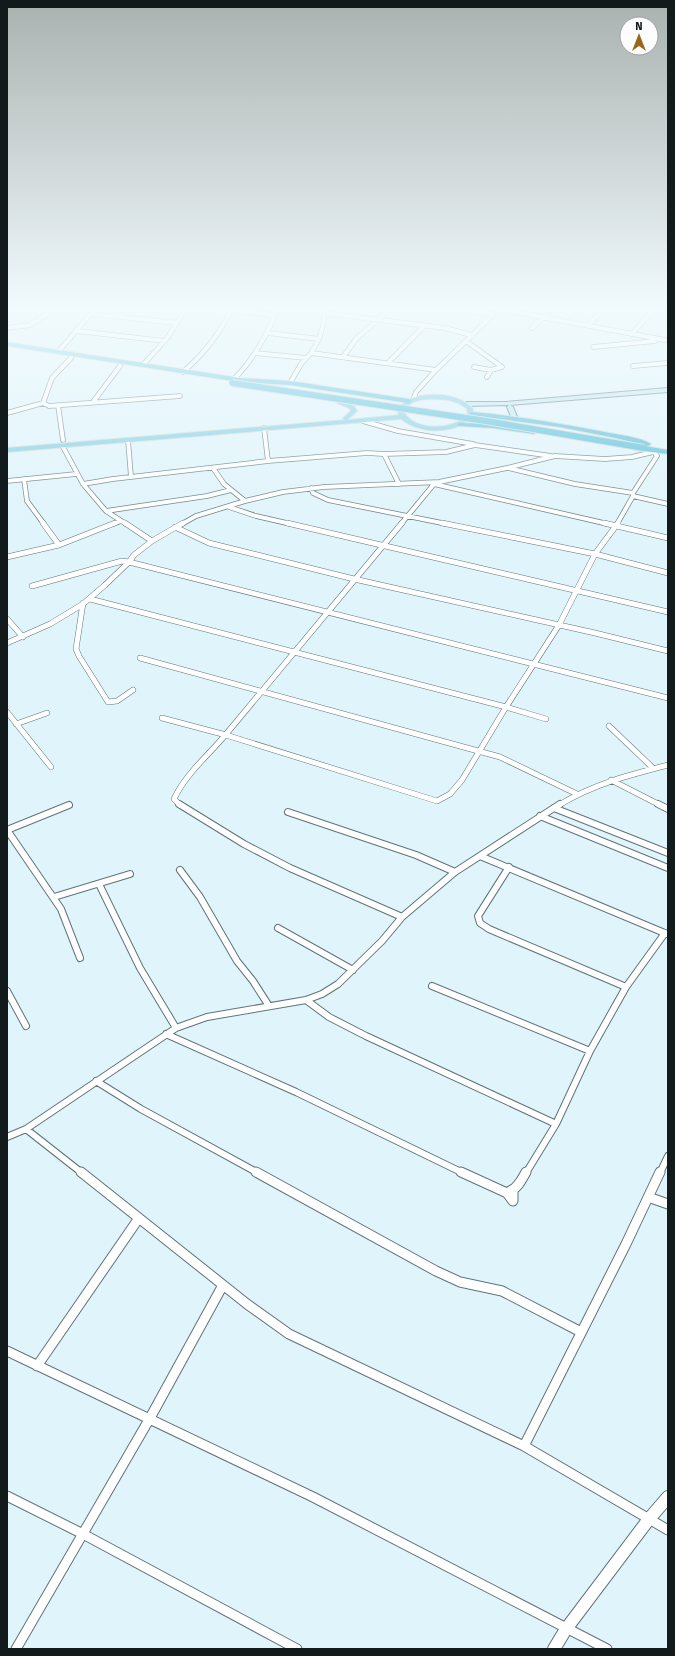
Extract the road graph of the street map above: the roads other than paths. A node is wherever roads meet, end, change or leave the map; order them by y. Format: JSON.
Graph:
{"nodes":[{"id":1,"x":47,"y":387,"type":"edge"},
{"id":2,"x":104,"y":387,"type":"edge"},
{"id":3,"x":257,"y":387,"type":"edge"},
{"id":4,"x":279,"y":387,"type":"edge"},
{"id":5,"x":319,"y":387,"type":"edge"},
{"id":6,"x":420,"y":387,"type":"edge"},
{"id":7,"x":668,"y":390,"type":"edge"},
{"id":8,"x":668,"y":394,"type":"edge"},
{"id":9,"x":180,"y":396,"type":"dead end"},
{"id":10,"x":411,"y":401,"type":"junction"},
{"id":11,"x":93,"y":402,"type":"junction"},
{"id":12,"x":339,"y":402,"type":"junction"},
{"id":13,"x":42,"y":403,"type":"junction"},
{"id":14,"x":466,"y":404,"type":"junction"},
{"id":15,"x":58,"y":405,"type":"junction"},
{"id":16,"x":510,"y":407,"type":"junction"},
{"id":17,"x":7,"y":413,"type":"edge"},
{"id":18,"x":471,"y":413,"type":"junction"},
{"id":19,"x":401,"y":414,"type":"junction"},
{"id":20,"x":346,"y":418,"type":"junction"},
{"id":21,"x":515,"y":419,"type":"junction"},
{"id":22,"x":363,"y":421,"type":"junction"},
{"id":23,"x":304,"y":423,"type":"junction"},
{"id":24,"x":460,"y":425,"type":"junction"},
{"id":25,"x":264,"y":428,"type":"junction"},
{"id":26,"x":128,"y":440,"type":"junction"},
{"id":27,"x":62,"y":443,"type":"junction"},
{"id":28,"x":7,"y":445,"type":"edge"},
{"id":29,"x":475,"y":445,"type":"junction"},
{"id":30,"x":643,"y":445,"type":"junction"},
{"id":31,"x":668,"y":447,"type":"edge"},
{"id":32,"x":7,"y":450,"type":"edge"},
{"id":33,"x":661,"y":452,"type":"edge"},
{"id":34,"x":384,"y":454,"type":"junction"},
{"id":35,"x":555,"y":456,"type":"junction"},
{"id":36,"x":268,"y":461,"type":"junction"},
{"id":37,"x":213,"y":468,"type":"junction"},
{"id":38,"x":507,"y":468,"type":"junction"},
{"id":39,"x":76,"y":474,"type":"junction"},
{"id":40,"x":131,"y":477,"type":"junction"},
{"id":41,"x":24,"y":479,"type":"junction"},
{"id":42,"x":7,"y":481,"type":"edge"},
{"id":43,"x":439,"y":482,"type":"junction"},
{"id":44,"x":83,"y":484,"type":"junction"},
{"id":45,"x":399,"y":484,"type":"junction"},
{"id":46,"x":434,"y":484,"type":"junction"},
{"id":47,"x":311,"y":488,"type":"junction"},
{"id":48,"x":231,"y":490,"type":"junction"},
{"id":49,"x":633,"y":494,"type":"junction"},
{"id":50,"x":245,"y":501,"type":"junction"},
{"id":51,"x":668,"y":504,"type":"edge"},
{"id":52,"x":229,"y":507,"type":"junction"},
{"id":53,"x":106,"y":511,"type":"junction"},
{"id":54,"x":409,"y":516,"type":"junction"},
{"id":55,"x":121,"y":522,"type":"junction"},
{"id":56,"x":616,"y":526,"type":"junction"},
{"id":57,"x":175,"y":527,"type":"junction"},
{"id":58,"x":668,"y":538,"type":"edge"},
{"id":59,"x":152,"y":541,"type":"junction"},
{"id":60,"x":60,"y":545,"type":"junction"},
{"id":61,"x":384,"y":545,"type":"junction"},
{"id":62,"x":595,"y":554,"type":"junction"},
{"id":63,"x":7,"y":557,"type":"edge"},
{"id":64,"x":129,"y":562,"type":"junction"},
{"id":65,"x":668,"y":573,"type":"edge"},
{"id":66,"x":354,"y":579,"type":"junction"},
{"id":67,"x":32,"y":586,"type":"dead end"},
{"id":68,"x":576,"y":590,"type":"junction"},
{"id":69,"x":90,"y":599,"type":"junction"},
{"id":70,"x":83,"y":603,"type":"junction"},
{"id":71,"x":326,"y":612,"type":"junction"},
{"id":72,"x":668,"y":612,"type":"edge"},
{"id":73,"x":7,"y":619,"type":"edge"},
{"id":74,"x":559,"y":625,"type":"junction"},
{"id":75,"x":23,"y":638,"type":"junction"},
{"id":76,"x":7,"y":643,"type":"edge"},
{"id":77,"x":668,"y":651,"type":"edge"},
{"id":78,"x":294,"y":652,"type":"junction"},
{"id":79,"x":140,"y":658,"type":"dead end"},
{"id":80,"x":534,"y":665,"type":"junction"},
{"id":81,"x":133,"y":690,"type":"dead end"},
{"id":82,"x":260,"y":691,"type":"junction"},
{"id":83,"x":668,"y":698,"type":"edge"},
{"id":84,"x":506,"y":707,"type":"junction"},
{"id":85,"x":7,"y":712,"type":"edge"},
{"id":86,"x":47,"y":713,"type":"dead end"},
{"id":87,"x":162,"y":718,"type":"dead end"},
{"id":88,"x":546,"y":719,"type":"dead end"},
{"id":89,"x":16,"y":724,"type":"junction"},
{"id":90,"x":609,"y":726,"type":"dead end"},
{"id":91,"x":226,"y":735,"type":"junction"},
{"id":92,"x":478,"y":752,"type":"junction"},
{"id":93,"x":668,"y":765,"type":"edge"},
{"id":94,"x":51,"y":767,"type":"dead end"},
{"id":95,"x":653,"y":768,"type":"junction"},
{"id":96,"x":611,"y":780,"type":"junction"},
{"id":97,"x":577,"y":794,"type":"junction"},
{"id":98,"x":69,"y":805,"type":"dead end"},
{"id":99,"x":554,"y":808,"type":"junction"},
{"id":100,"x":668,"y":809,"type":"edge"},
{"id":101,"x":288,"y":812,"type":"dead end"},
{"id":102,"x":540,"y":816,"type":"junction"},
{"id":103,"x":7,"y":830,"type":"edge"},
{"id":104,"x":668,"y":853,"type":"edge"},
{"id":105,"x":480,"y":856,"type":"junction"},
{"id":106,"x":509,"y":867,"type":"junction"},
{"id":107,"x":668,"y":868,"type":"edge"},
{"id":108,"x":180,"y":870,"type":"dead end"},
{"id":109,"x":455,"y":872,"type":"junction"},
{"id":110,"x":130,"y":874,"type":"dead end"},
{"id":111,"x":99,"y":884,"type":"junction"},
{"id":112,"x":54,"y":897,"type":"junction"},
{"id":113,"x":402,"y":917,"type":"junction"},
{"id":114,"x":278,"y":928,"type":"dead end"},
{"id":115,"x":666,"y":934,"type":"edge"},
{"id":116,"x":80,"y":958,"type":"dead end"},
{"id":117,"x":353,"y":970,"type":"junction"},
{"id":118,"x":432,"y":986,"type":"dead end"},
{"id":119,"x":626,"y":987,"type":"junction"},
{"id":120,"x":7,"y":991,"type":"edge"},
{"id":121,"x":306,"y":1000,"type":"junction"},
{"id":122,"x":269,"y":1006,"type":"junction"},
{"id":123,"x":26,"y":1026,"type":"dead end"},
{"id":124,"x":176,"y":1028,"type":"junction"},
{"id":125,"x":166,"y":1034,"type":"junction"},
{"id":126,"x":590,"y":1051,"type":"junction"},
{"id":127,"x":96,"y":1081,"type":"junction"},
{"id":128,"x":556,"y":1124,"type":"junction"},
{"id":129,"x":26,"y":1129,"type":"junction"},
{"id":130,"x":7,"y":1137,"type":"edge"},
{"id":131,"x":668,"y":1156,"type":"edge"},
{"id":132,"x":648,"y":1197,"type":"junction"},
{"id":133,"x":668,"y":1204,"type":"edge"},
{"id":134,"x":139,"y":1218,"type":"junction"},
{"id":135,"x":223,"y":1285,"type":"junction"},
{"id":136,"x":581,"y":1332,"type":"junction"},
{"id":137,"x":7,"y":1351,"type":"edge"},
{"id":138,"x":37,"y":1366,"type":"junction"},
{"id":139,"x":150,"y":1418,"type":"junction"},
{"id":140,"x":524,"y":1446,"type":"junction"},
{"id":141,"x":7,"y":1496,"type":"edge"},
{"id":142,"x":668,"y":1497,"type":"edge"},
{"id":143,"x":649,"y":1519,"type":"junction"},
{"id":144,"x":668,"y":1530,"type":"edge"},
{"id":145,"x":83,"y":1534,"type":"junction"},
{"id":146,"x":566,"y":1629,"type":"junction"},
{"id":147,"x":16,"y":1649,"type":"edge"},
{"id":148,"x":296,"y":1649,"type":"edge"},
{"id":149,"x":554,"y":1649,"type":"edge"},
{"id":150,"x":607,"y":1649,"type":"edge"}],
"edges":[{"from":1,"to":13,"type":"street"},
{"from":2,"to":11,"type":"street"},
{"from":3,"to":12,"type":"highway"},
{"from":4,"to":30,"type":"highway","bridge":true},
{"from":5,"to":10,"type":"highway"},
{"from":6,"to":10,"type":"street"},
{"from":7,"to":14,"type":"main road"},
{"from":8,"to":16,"type":"main road"},
{"from":9,"to":11,"type":"street"},
{"from":10,"to":14,"type":"main road"},
{"from":10,"to":19,"type":"main road"},
{"from":11,"to":15,"type":"street"},
{"from":12,"to":19,"type":"highway"},
{"from":12,"to":20,"type":"main road"},
{"from":13,"to":15,"type":"street"},
{"from":13,"to":17,"type":"street"},
{"from":14,"to":18,"type":"main road"},
{"from":15,"to":27,"type":"street"},
{"from":16,"to":18,"type":"main road"},
{"from":16,"to":21,"type":"main road"},
{"from":18,"to":21,"type":"highway"},
{"from":18,"to":24,"type":"main road"},
{"from":19,"to":20,"type":"main road"},
{"from":19,"to":22,"type":"main road"},
{"from":19,"to":24,"type":"main road"},
{"from":20,"to":23,"type":"main road"},
{"from":21,"to":30,"type":"highway"},
{"from":22,"to":23,"type":"main road"},
{"from":22,"to":29,"type":"street"},
{"from":23,"to":25,"type":"main road"},
{"from":23,"to":27,"type":"main road"},
{"from":24,"to":30,"type":"highway"},
{"from":25,"to":26,"type":"main road"},
{"from":25,"to":36,"type":"street"},
{"from":26,"to":27,"type":"main road"},
{"from":26,"to":40,"type":"street"},
{"from":27,"to":28,"type":"main road"},
{"from":27,"to":32,"type":"main road"},
{"from":27,"to":39,"type":"street"},
{"from":29,"to":34,"type":"street"},
{"from":29,"to":35,"type":"street"},
{"from":30,"to":31,"type":"highway"},
{"from":30,"to":33,"type":"highway"},
{"from":33,"to":35,"type":"street"},
{"from":33,"to":49,"type":"street"},
{"from":34,"to":36,"type":"street"},
{"from":34,"to":45,"type":"street"},
{"from":35,"to":38,"type":"street"},
{"from":36,"to":37,"type":"street"},
{"from":37,"to":40,"type":"street"},
{"from":37,"to":48,"type":"street"},
{"from":38,"to":43,"type":"street"},
{"from":38,"to":49,"type":"street"},
{"from":39,"to":41,"type":"street"},
{"from":39,"to":44,"type":"street"},
{"from":40,"to":44,"type":"street"},
{"from":41,"to":42,"type":"street"},
{"from":41,"to":60,"type":"street"},
{"from":43,"to":45,"type":"street"},
{"from":43,"to":46,"type":"street"},
{"from":44,"to":53,"type":"street"},
{"from":45,"to":47,"type":"street"},
{"from":46,"to":54,"type":"street"},
{"from":46,"to":56,"type":"street"},
{"from":47,"to":50,"type":"street"},
{"from":47,"to":54,"type":"street"},
{"from":48,"to":50,"type":"street"},
{"from":48,"to":53,"type":"street"},
{"from":49,"to":51,"type":"street"},
{"from":49,"to":56,"type":"street"},
{"from":50,"to":52,"type":"street"},
{"from":52,"to":57,"type":"street"},
{"from":52,"to":61,"type":"street"},
{"from":53,"to":55,"type":"street"},
{"from":54,"to":61,"type":"street"},
{"from":54,"to":62,"type":"street"},
{"from":55,"to":59,"type":"street"},
{"from":55,"to":60,"type":"street"},
{"from":56,"to":58,"type":"street"},
{"from":56,"to":62,"type":"street"},
{"from":57,"to":59,"type":"street"},
{"from":57,"to":66,"type":"street"},
{"from":59,"to":64,"type":"street"},
{"from":60,"to":63,"type":"street"},
{"from":61,"to":66,"type":"street"},
{"from":61,"to":68,"type":"street"},
{"from":62,"to":65,"type":"street"},
{"from":62,"to":68,"type":"street"},
{"from":64,"to":67,"type":"street"},
{"from":64,"to":69,"type":"street"},
{"from":64,"to":71,"type":"street"},
{"from":66,"to":71,"type":"street"},
{"from":66,"to":74,"type":"street"},
{"from":68,"to":72,"type":"street"},
{"from":68,"to":74,"type":"street"},
{"from":69,"to":70,"type":"street"},
{"from":69,"to":78,"type":"street"},
{"from":70,"to":75,"type":"street"},
{"from":70,"to":81,"type":"street"},
{"from":71,"to":78,"type":"street"},
{"from":71,"to":80,"type":"street"},
{"from":73,"to":75,"type":"street"},
{"from":74,"to":77,"type":"street"},
{"from":74,"to":80,"type":"street"},
{"from":75,"to":76,"type":"street"},
{"from":78,"to":82,"type":"street"},
{"from":78,"to":84,"type":"street"},
{"from":79,"to":82,"type":"street"},
{"from":80,"to":83,"type":"street"},
{"from":80,"to":84,"type":"street"},
{"from":82,"to":91,"type":"street"},
{"from":82,"to":92,"type":"street"},
{"from":84,"to":88,"type":"street"},
{"from":84,"to":92,"type":"street"},
{"from":85,"to":89,"type":"street"},
{"from":86,"to":89,"type":"street"},
{"from":87,"to":91,"type":"street"},
{"from":89,"to":94,"type":"street"},
{"from":90,"to":95,"type":"street"},
{"from":91,"to":92,"type":"street"},
{"from":91,"to":113,"type":"street"},
{"from":92,"to":97,"type":"street"},
{"from":93,"to":95,"type":"street"},
{"from":95,"to":96,"type":"street"},
{"from":96,"to":97,"type":"street"},
{"from":96,"to":100,"type":"street"},
{"from":97,"to":99,"type":"street"},
{"from":98,"to":103,"type":"street"},
{"from":99,"to":102,"type":"street"},
{"from":99,"to":104,"type":"street"},
{"from":101,"to":109,"type":"street"},
{"from":102,"to":105,"type":"street"},
{"from":102,"to":107,"type":"street"},
{"from":103,"to":112,"type":"street"},
{"from":105,"to":106,"type":"street"},
{"from":105,"to":109,"type":"street"},
{"from":106,"to":115,"type":"street"},
{"from":106,"to":119,"type":"street"},
{"from":108,"to":122,"type":"street"},
{"from":109,"to":113,"type":"street"},
{"from":110,"to":111,"type":"street"},
{"from":111,"to":112,"type":"street"},
{"from":111,"to":124,"type":"street"},
{"from":112,"to":116,"type":"street"},
{"from":113,"to":117,"type":"street"},
{"from":114,"to":117,"type":"street"},
{"from":115,"to":119,"type":"street"},
{"from":117,"to":121,"type":"street"},
{"from":118,"to":126,"type":"street"},
{"from":119,"to":126,"type":"street"},
{"from":120,"to":123,"type":"street"},
{"from":121,"to":122,"type":"street"},
{"from":121,"to":128,"type":"street"},
{"from":122,"to":124,"type":"street"},
{"from":124,"to":125,"type":"street"},
{"from":125,"to":127,"type":"street"},
{"from":125,"to":128,"type":"street"},
{"from":126,"to":128,"type":"street"},
{"from":127,"to":129,"type":"street"},
{"from":127,"to":136,"type":"street"},
{"from":129,"to":130,"type":"street"},
{"from":129,"to":134,"type":"street"},
{"from":131,"to":132,"type":"street"},
{"from":132,"to":133,"type":"street"},
{"from":132,"to":136,"type":"street"},
{"from":134,"to":135,"type":"street"},
{"from":134,"to":138,"type":"street"},
{"from":135,"to":139,"type":"street"},
{"from":135,"to":140,"type":"street"},
{"from":136,"to":140,"type":"street"},
{"from":137,"to":138,"type":"street"},
{"from":138,"to":139,"type":"street"},
{"from":139,"to":145,"type":"street"},
{"from":139,"to":146,"type":"street"},
{"from":140,"to":143,"type":"street"},
{"from":141,"to":145,"type":"street"},
{"from":142,"to":143,"type":"street"},
{"from":143,"to":144,"type":"street"},
{"from":143,"to":146,"type":"street"},
{"from":145,"to":147,"type":"street"},
{"from":145,"to":148,"type":"street"},
{"from":146,"to":149,"type":"street"},
{"from":146,"to":150,"type":"street"}]}
